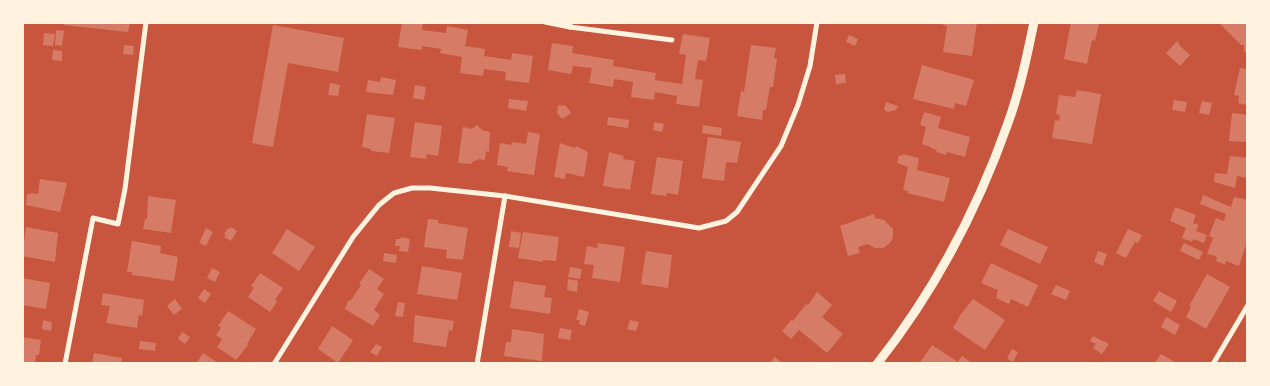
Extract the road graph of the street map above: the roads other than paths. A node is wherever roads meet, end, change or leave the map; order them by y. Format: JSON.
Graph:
{"nodes":[{"id":1,"x":146,"y":22,"type":"edge"},
{"id":2,"x":545,"y":22,"type":"edge"},
{"id":3,"x":817,"y":22,"type":"edge"},
{"id":4,"x":1034,"y":22,"type":"edge"},
{"id":5,"x":570,"y":25,"type":"edge"},
{"id":6,"x":672,"y":40,"type":"dead end"},
{"id":7,"x":505,"y":196,"type":"junction"},
{"id":8,"x":1248,"y":305,"type":"edge"},
{"id":9,"x":65,"y":364,"type":"edge"},
{"id":10,"x":274,"y":364,"type":"edge"},
{"id":11,"x":477,"y":364,"type":"edge"},
{"id":12,"x":878,"y":364,"type":"edge"},
{"id":13,"x":1213,"y":364,"type":"edge"}],
"edges":[{"from":1,"to":9,"type":"street"},
{"from":2,"to":5,"type":"street"},
{"from":3,"to":7,"type":"street"},
{"from":4,"to":12,"type":"street"},
{"from":5,"to":6,"type":"street"},
{"from":7,"to":10,"type":"street"},
{"from":7,"to":11,"type":"street"},
{"from":8,"to":13,"type":"street"}]}
